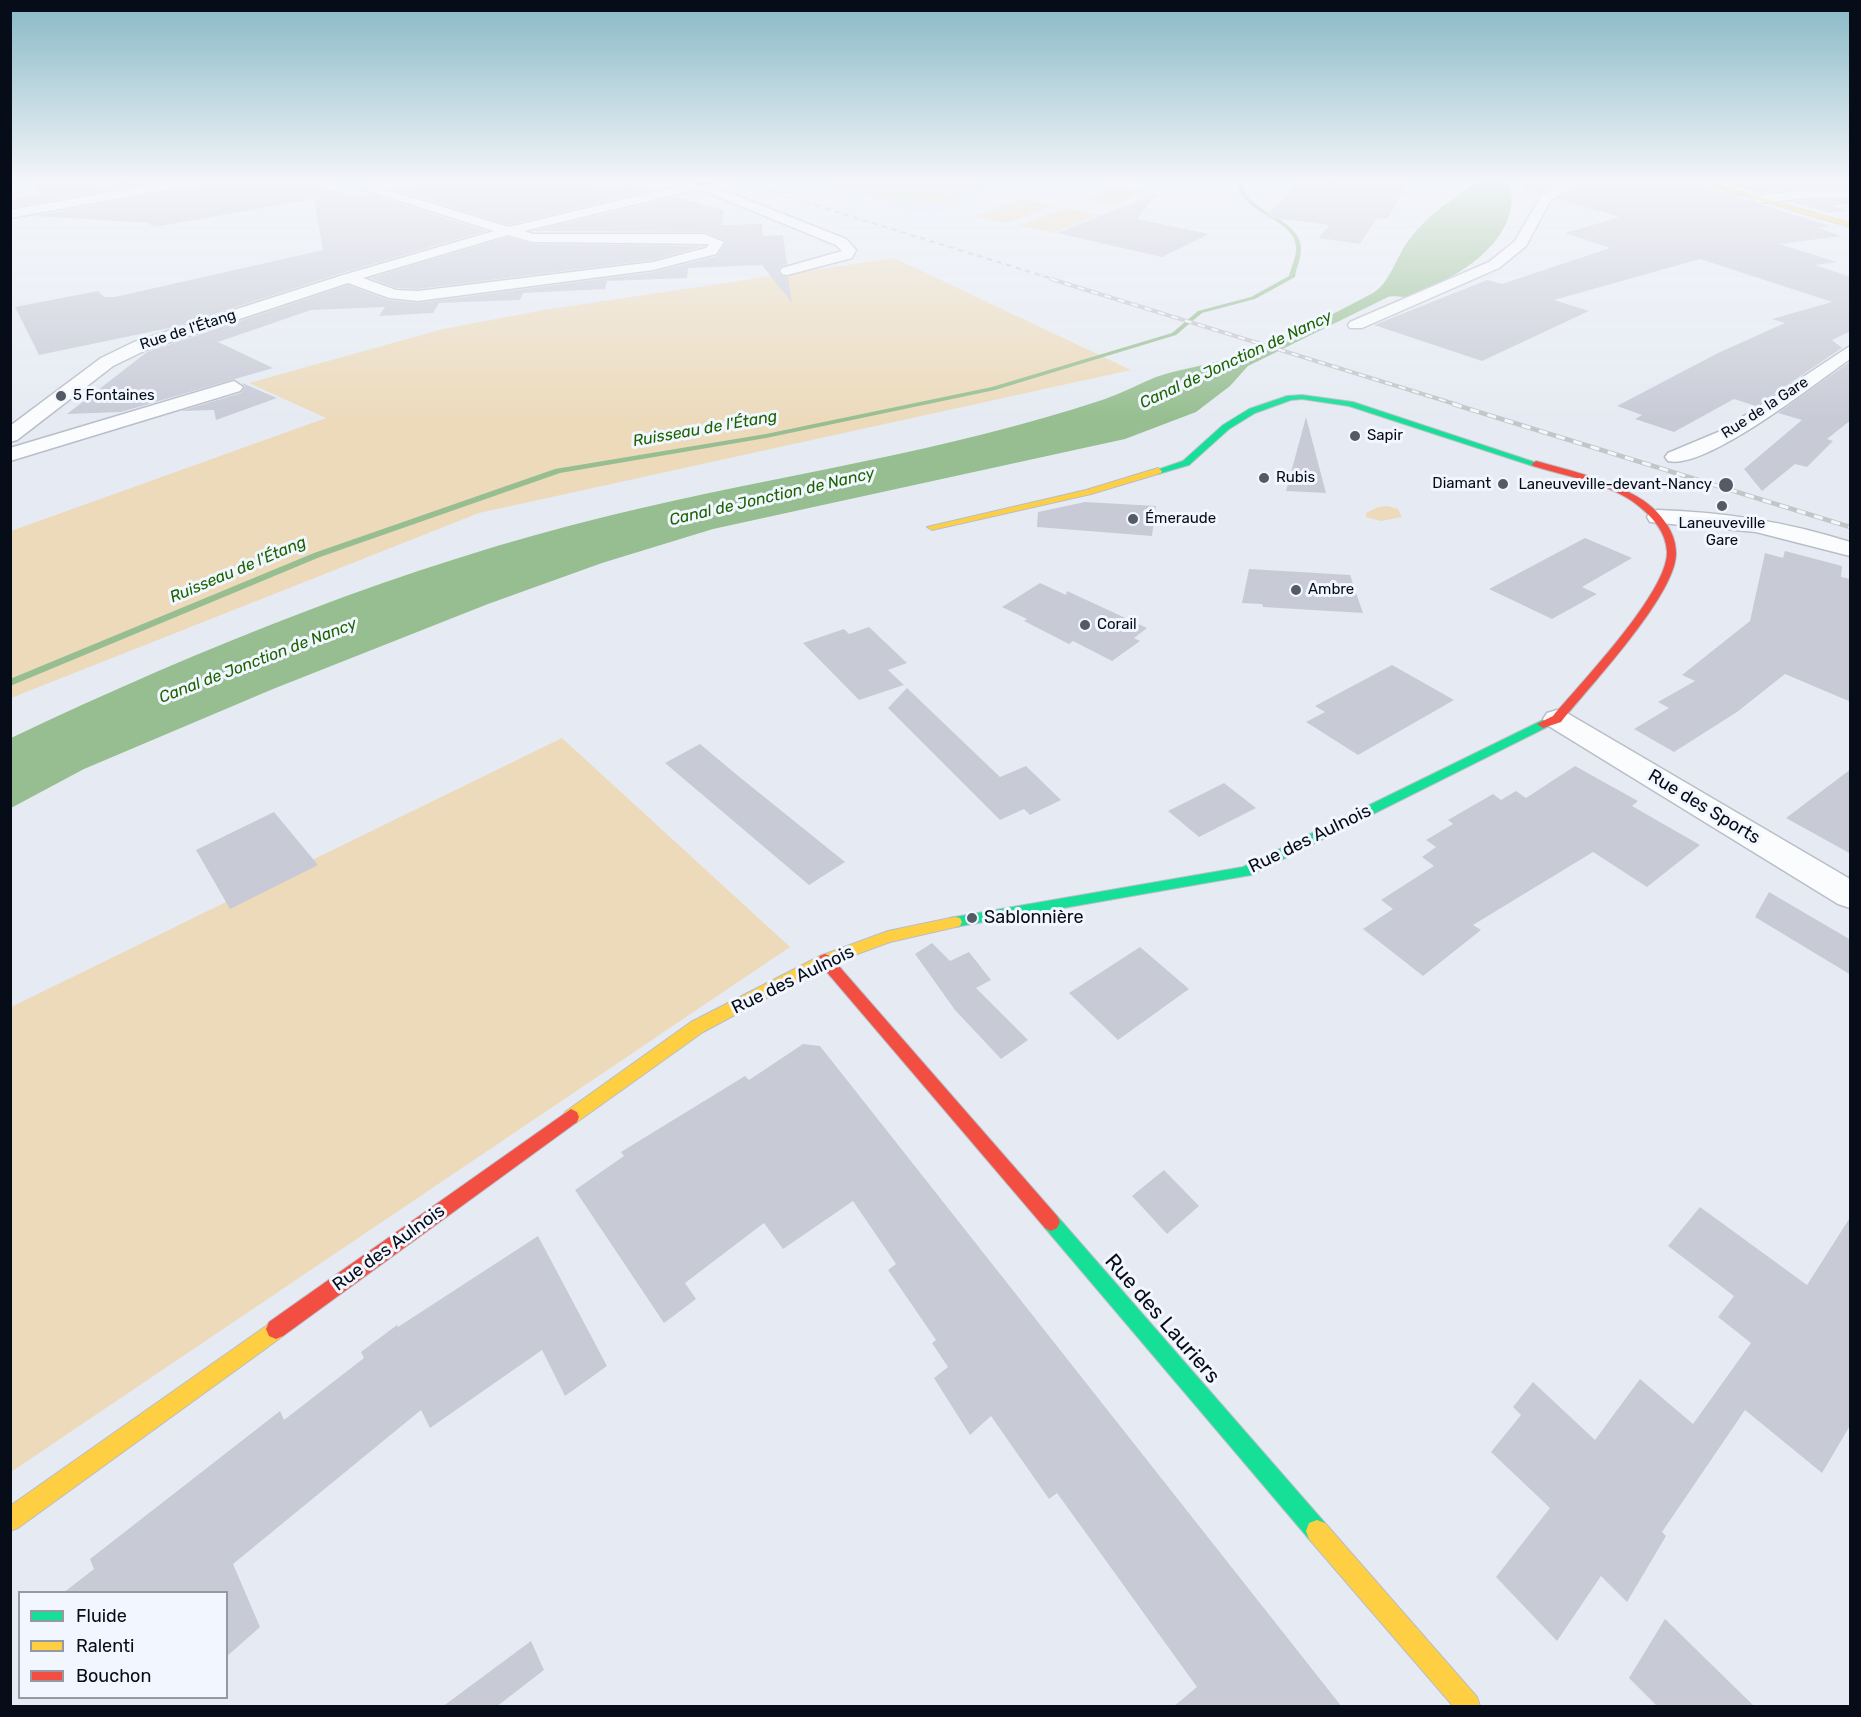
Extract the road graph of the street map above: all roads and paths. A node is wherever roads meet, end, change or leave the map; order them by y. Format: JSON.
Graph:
{"nodes":[{"id":1,"x":409,"y":260,"type":"edge"},
{"id":2,"x":678,"y":260,"type":"edge"},
{"id":3,"x":828,"y":260,"type":"edge"},
{"id":4,"x":1499,"y":260,"type":"edge"},
{"id":5,"x":787,"y":271,"type":"dead end"},
{"id":6,"x":348,"y":278,"type":"junction"},
{"id":7,"x":1356,"y":325,"type":"dead end"},
{"id":8,"x":1851,"y":351,"type":"edge"},
{"id":9,"x":1824,"y":369,"type":"junction"},
{"id":10,"x":1851,"y":377,"type":"edge"},
{"id":11,"x":234,"y":387,"type":"dead end"},
{"id":12,"x":10,"y":436,"type":"edge"},
{"id":13,"x":10,"y":455,"type":"edge"},
{"id":14,"x":1675,"y":457,"type":"dead end"},
{"id":15,"x":1655,"y":513,"type":"junction"},
{"id":16,"x":932,"y":527,"type":"dead end"},
{"id":17,"x":1851,"y":549,"type":"edge"},
{"id":18,"x":1557,"y":719,"type":"junction"},
{"id":19,"x":1851,"y":895,"type":"edge"},
{"id":20,"x":825,"y":960,"type":"junction"},
{"id":21,"x":10,"y":1520,"type":"edge"},
{"id":22,"x":1468,"y":1707,"type":"edge"}],
"edges":[{"from":1,"to":6,"type":"street","name":"Rue de l'Étang"},
{"from":2,"to":6,"type":"street"},
{"from":3,"to":5,"type":"street"},
{"from":4,"to":7,"type":"street"},
{"from":6,"to":12,"type":"street","name":"Rue de l'Étang"},
{"from":8,"to":9,"type":"street","name":"Rue de la Gare"},
{"from":9,"to":10,"type":"street"},
{"from":9,"to":14,"type":"street","name":"Rue de la Gare"},
{"from":11,"to":13,"type":"street"},
{"from":15,"to":16,"type":"street"},
{"from":15,"to":17,"type":"street"},
{"from":15,"to":18,"type":"street","name":"Rue des Aulnois"},
{"from":18,"to":19,"type":"street","name":"Rue des Sports"},
{"from":18,"to":20,"type":"street","name":"Rue des Aulnois"},
{"from":20,"to":21,"type":"street","name":"Rue des Aulnois"},
{"from":20,"to":22,"type":"street","name":"Rue des Lauriers"}]}
